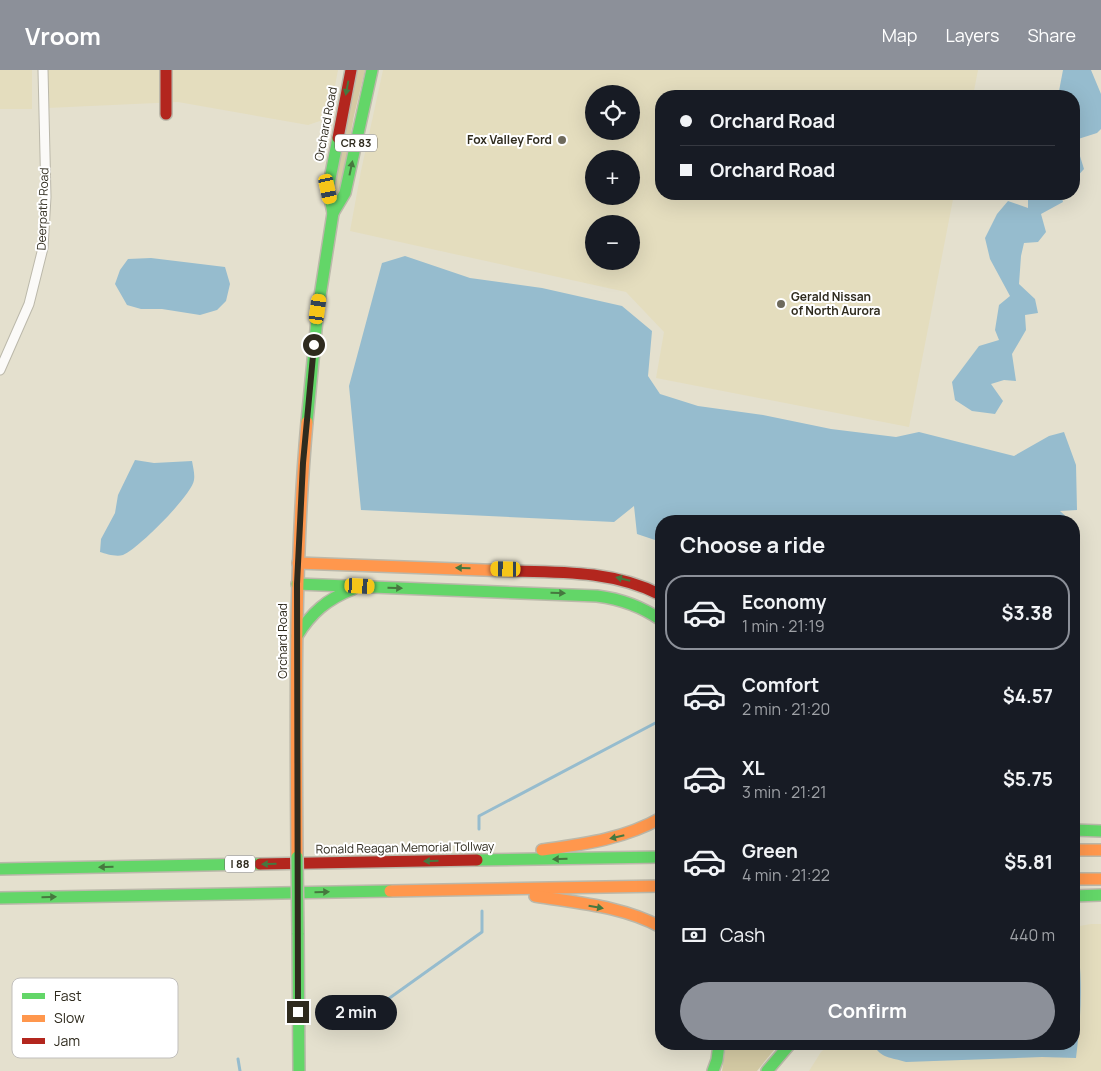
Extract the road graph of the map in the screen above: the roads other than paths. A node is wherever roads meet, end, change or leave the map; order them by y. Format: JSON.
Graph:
{"nodes":[{"id":1,"x":43,"y":70,"type":"edge"},
{"id":2,"x":166,"y":70,"type":"edge"},
{"id":3,"x":351,"y":70,"type":"edge"},
{"id":4,"x":372,"y":70,"type":"edge"},
{"id":5,"x":166,"y":114,"type":"dead end"},
{"id":6,"x":333,"y":213,"type":"junction"},
{"id":7,"x":0,"y":370,"type":"edge"},
{"id":8,"x":298,"y":563,"type":"junction"},
{"id":9,"x":297,"y":584,"type":"junction"},
{"id":10,"x":360,"y":586,"type":"junction"},
{"id":11,"x":655,"y":591,"type":"edge"},
{"id":12,"x":655,"y":616,"type":"edge"},
{"id":13,"x":297,"y":636,"type":"junction"},
{"id":14,"x":655,"y":822,"type":"edge"},
{"id":15,"x":1080,"y":830,"type":"edge"},
{"id":16,"x":1101,"y":831,"type":"edge"},
{"id":17,"x":1080,"y":850,"type":"edge"},
{"id":18,"x":1101,"y":850,"type":"edge"},
{"id":19,"x":655,"y":857,"type":"edge"},
{"id":20,"x":480,"y":860,"type":"junction"},
{"id":21,"x":0,"y":869,"type":"edge"},
{"id":22,"x":1080,"y":879,"type":"edge"},
{"id":23,"x":1101,"y":879,"type":"edge"},
{"id":24,"x":655,"y":886,"type":"edge"},
{"id":25,"x":496,"y":890,"type":"junction"},
{"id":26,"x":1101,"y":894,"type":"edge"},
{"id":27,"x":1080,"y":896,"type":"edge"},
{"id":28,"x":0,"y":898,"type":"edge"},
{"id":29,"x":655,"y":924,"type":"edge"},
{"id":30,"x":718,"y":1050,"type":"edge"},
{"id":31,"x":785,"y":1050,"type":"edge"},
{"id":32,"x":299,"y":1071,"type":"edge"},
{"id":33,"x":713,"y":1071,"type":"edge"},
{"id":34,"x":768,"y":1071,"type":"edge"}],
"edges":[{"from":1,"to":7,"type":"street","name":"Deerpath Road"},
{"from":2,"to":5,"type":"main road"},
{"from":3,"to":6,"type":"main road","name":"Orchard Road","number":"CR 83","one_way":true},
{"from":6,"to":4,"type":"main road","name":"Orchard Road","number":"CR 83","one_way":true},
{"from":6,"to":8,"type":"main road","name":"Orchard Road","number":"CR 83"},
{"from":8,"to":9,"type":"main road","name":"Orchard Road","number":"CR 83"},
{"from":11,"to":8,"type":"main road","one_way":true},
{"from":9,"to":10,"type":"main road"},
{"from":9,"to":13,"type":"main road","name":"Orchard Road","number":"CR 83"},
{"from":10,"to":12,"type":"main road","one_way":true},
{"from":10,"to":13,"type":"main road"},
{"from":13,"to":32,"type":"main road","name":"Orchard Road","number":"CR 83","bridge":true},
{"from":14,"to":20,"type":"main road","one_way":true},
{"from":15,"to":16,"type":"main road"},
{"from":17,"to":18,"type":"main road"},
{"from":19,"to":20,"type":"main road","name":"Ronald Reagan Memorial Tollway","number":"I 88","one_way":true},
{"from":20,"to":21,"type":"main road","name":"Ronald Reagan Memorial Tollway","number":"I 88","one_way":true},
{"from":22,"to":23,"type":"main road"},
{"from":24,"to":25,"type":"main road"},
{"from":28,"to":25,"type":"main road","one_way":true},
{"from":25,"to":29,"type":"main road","one_way":true},
{"from":26,"to":27,"type":"main road"},
{"from":30,"to":33,"type":"main road"},
{"from":31,"to":34,"type":"main road"}]}
